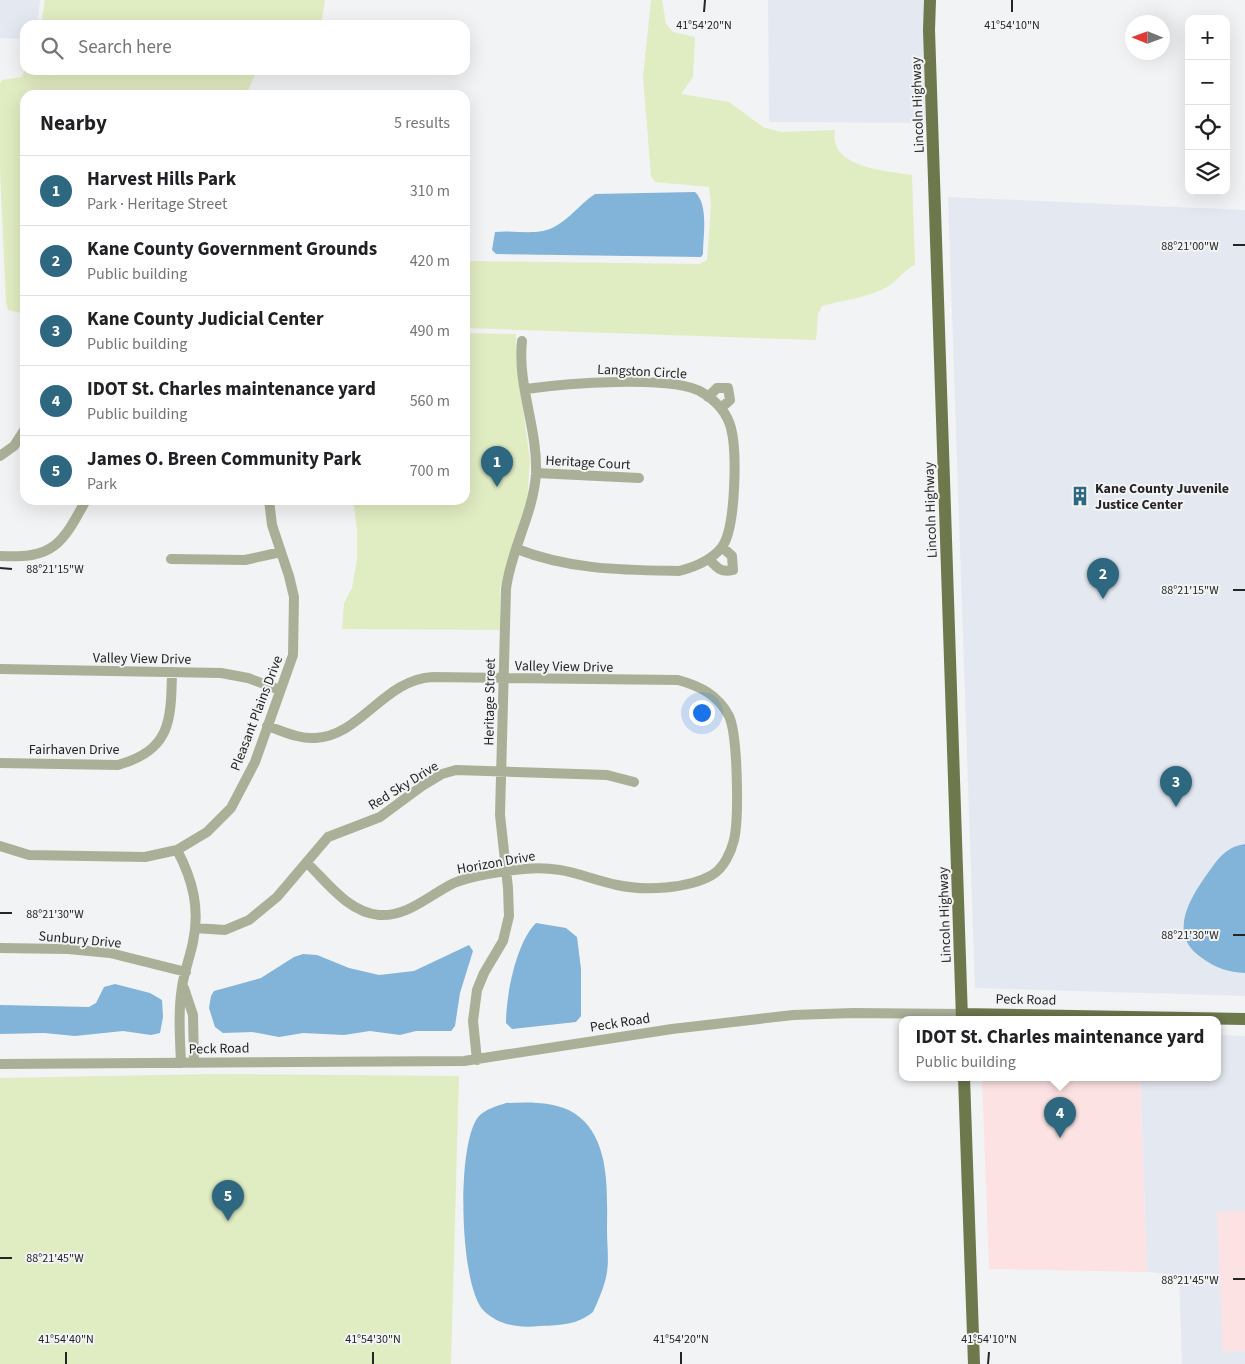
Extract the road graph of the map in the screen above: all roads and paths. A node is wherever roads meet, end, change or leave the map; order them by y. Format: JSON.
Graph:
{"nodes":[{"id":1,"x":930,"y":0,"type":"edge"},
{"id":2,"x":522,"y":341,"type":"dead end"},
{"id":3,"x":526,"y":389,"type":"junction"},
{"id":4,"x":708,"y":397,"type":"junction"},
{"id":5,"x":721,"y":408,"type":"junction"},
{"id":6,"x":20,"y":437,"type":"edge"},
{"id":7,"x":0,"y":456,"type":"edge"},
{"id":8,"x":536,"y":473,"type":"junction"},
{"id":9,"x":639,"y":478,"type":"dead end"},
{"id":10,"x":83,"y":505,"type":"edge"},
{"id":11,"x":270,"y":505,"type":"edge"},
{"id":12,"x":722,"y":547,"type":"junction"},
{"id":13,"x":517,"y":549,"type":"junction"},
{"id":14,"x":281,"y":552,"type":"junction"},
{"id":15,"x":0,"y":556,"type":"edge"},
{"id":16,"x":171,"y":559,"type":"dead end"},
{"id":17,"x":709,"y":559,"type":"junction"},
{"id":18,"x":0,"y":669,"type":"edge"},
{"id":19,"x":172,"y":672,"type":"junction"},
{"id":20,"x":503,"y":679,"type":"junction"},
{"id":21,"x":280,"y":690,"type":"junction"},
{"id":22,"x":267,"y":726,"type":"junction"},
{"id":23,"x":0,"y":763,"type":"edge"},
{"id":24,"x":501,"y":771,"type":"junction"},
{"id":25,"x":634,"y":782,"type":"dead end"},
{"id":26,"x":735,"y":792,"type":"joint"},
{"id":27,"x":0,"y":846,"type":"edge"},
{"id":28,"x":178,"y":850,"type":"junction"},
{"id":29,"x":307,"y":863,"type":"junction"},
{"id":30,"x":506,"y":872,"type":"junction"},
{"id":31,"x":195,"y":928,"type":"junction"},
{"id":32,"x":0,"y":948,"type":"edge"},
{"id":33,"x":186,"y":972,"type":"junction"},
{"id":34,"x":182,"y":984,"type":"junction"},
{"id":35,"x":935,"y":1016,"type":"edge"},
{"id":36,"x":962,"y":1016,"type":"edge"},
{"id":37,"x":1221,"y":1019,"type":"edge"},
{"id":38,"x":1245,"y":1019,"type":"edge"},
{"id":39,"x":477,"y":1060,"type":"junction"},
{"id":40,"x":181,"y":1063,"type":"junction"},
{"id":41,"x":194,"y":1063,"type":"junction"},
{"id":42,"x":0,"y":1064,"type":"edge"},
{"id":43,"x":964,"y":1081,"type":"edge"},
{"id":44,"x":974,"y":1364,"type":"edge"}],
"edges":[{"from":1,"to":36,"type":"main road","name":"Lincoln Highway"},
{"from":2,"to":3,"type":"street","name":"Heritage Street"},
{"from":3,"to":4,"type":"street","name":"Langston Circle"},
{"from":3,"to":8,"type":"street","name":"Heritage Street"},
{"from":4,"to":5,"type":"street","name":"Langston Circle"},
{"from":4,"to":5,"type":"street"},
{"from":5,"to":12,"type":"street","name":"Langston Circle"},
{"from":6,"to":7,"type":"street"},
{"from":8,"to":9,"type":"street","name":"Heritage Court"},
{"from":8,"to":13,"type":"street","name":"Heritage Street"},
{"from":10,"to":15,"type":"street"},
{"from":11,"to":14,"type":"street","name":"Pleasant Plains Drive"},
{"from":12,"to":17,"type":"street","name":"Langston Circle"},
{"from":12,"to":17,"type":"street"},
{"from":13,"to":17,"type":"street","name":"Langston Circle"},
{"from":13,"to":20,"type":"street","name":"Heritage Street"},
{"from":14,"to":16,"type":"street"},
{"from":14,"to":21,"type":"street","name":"Pleasant Plains Drive"},
{"from":18,"to":19,"type":"street","name":"Valley View Drive"},
{"from":19,"to":21,"type":"street","name":"Valley View Drive"},
{"from":19,"to":23,"type":"street","name":"Fairhaven Drive"},
{"from":20,"to":22,"type":"street","name":"Valley View Drive"},
{"from":20,"to":24,"type":"street","name":"Heritage Street"},
{"from":20,"to":26,"type":"street","name":"Valley View Drive"},
{"from":21,"to":22,"type":"street","name":"Pleasant Plains Drive"},
{"from":22,"to":28,"type":"street","name":"Pleasant Plains Drive"},
{"from":24,"to":25,"type":"street","name":"Red Sky Drive"},
{"from":24,"to":29,"type":"street","name":"Red Sky Drive"},
{"from":24,"to":30,"type":"street","name":"Heritage Street"},
{"from":26,"to":30,"type":"street","name":"Horizon Drive"},
{"from":27,"to":28,"type":"street","name":"Pleasant Plains Drive"},
{"from":28,"to":31,"type":"street"},
{"from":29,"to":30,"type":"street","name":"Horizon Drive"},
{"from":29,"to":31,"type":"street","name":"Red Sky Drive"},
{"from":30,"to":39,"type":"street","name":"Heritage Street"},
{"from":31,"to":33,"type":"street"},
{"from":32,"to":33,"type":"street","name":"Sunbury Drive"},
{"from":33,"to":34,"type":"street"},
{"from":34,"to":40,"type":"street"},
{"from":34,"to":41,"type":"street"},
{"from":35,"to":39,"type":"street","name":"Peck Road"},
{"from":37,"to":38,"type":"main road","name":"Peck Road"},
{"from":39,"to":41,"type":"street","name":"Peck Road"},
{"from":40,"to":41,"type":"street","name":"Peck Road"},
{"from":40,"to":42,"type":"street","name":"Peck Road"},
{"from":43,"to":44,"type":"main road"}]}
